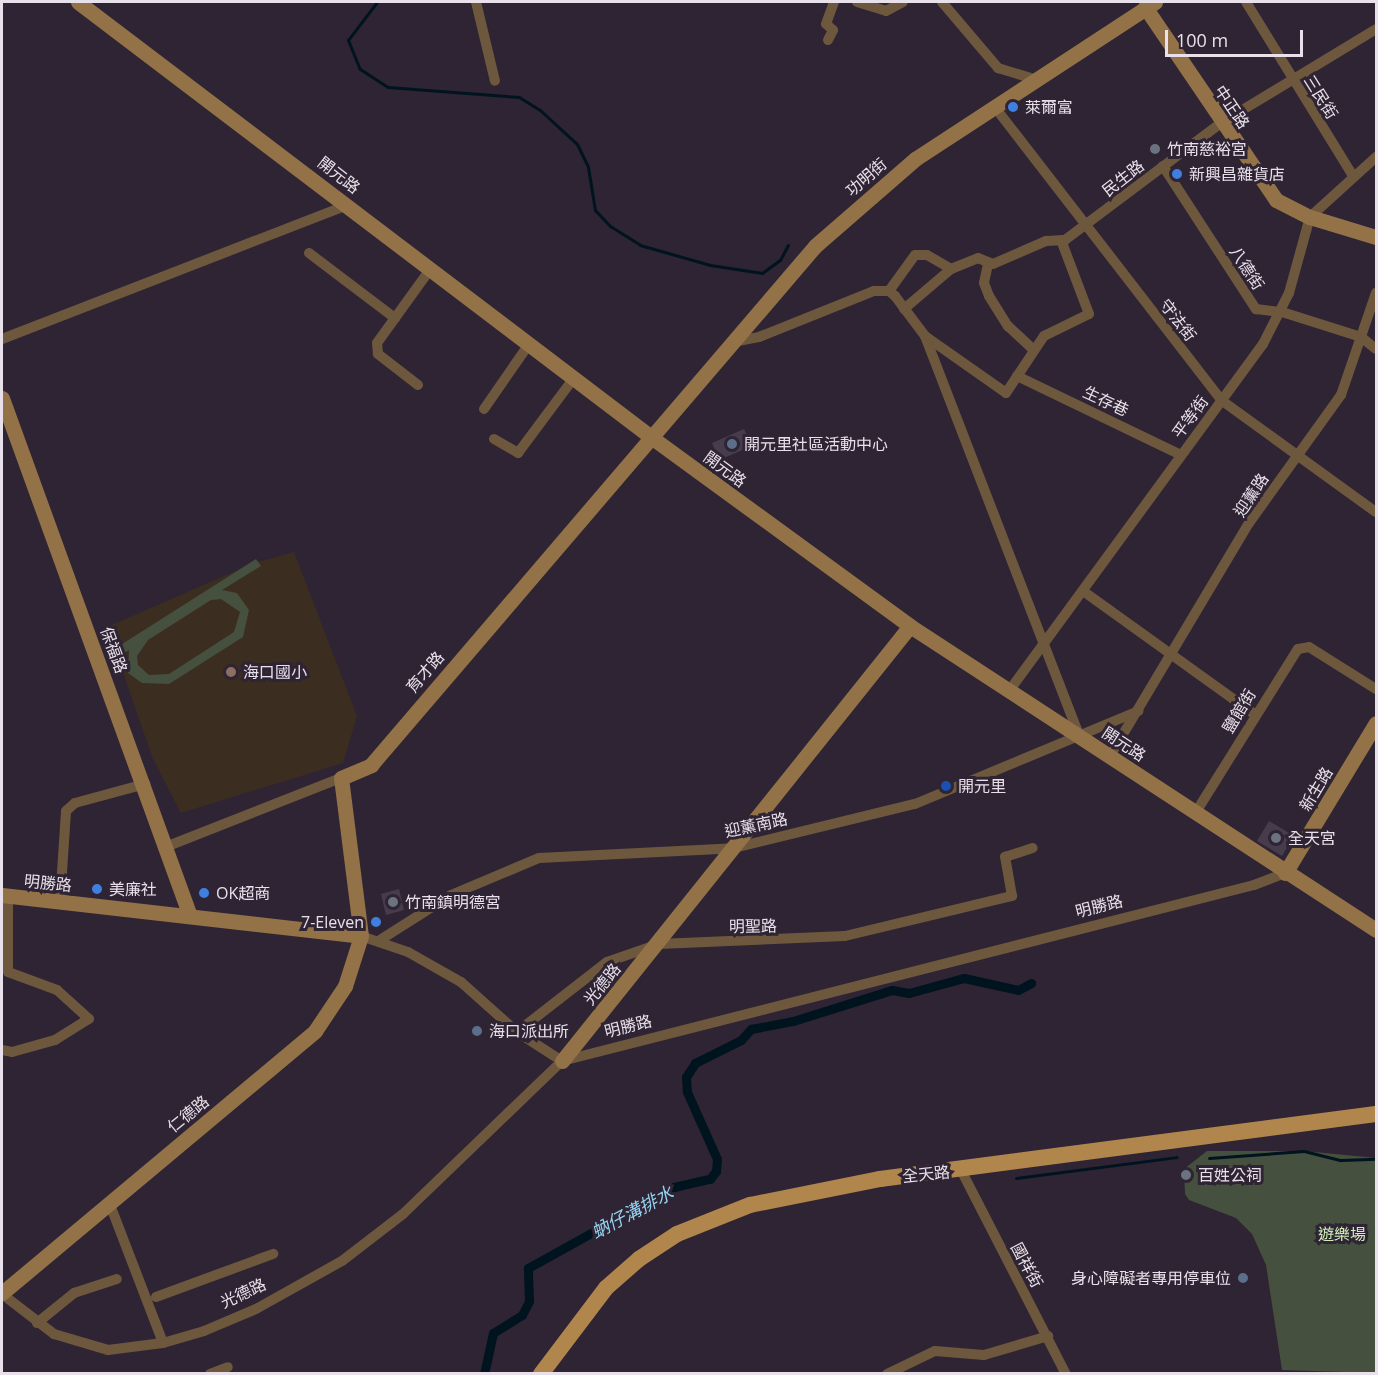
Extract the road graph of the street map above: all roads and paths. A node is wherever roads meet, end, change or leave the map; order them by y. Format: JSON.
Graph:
{"nodes":[{"id":1,"x":78,"y":2,"type":"edge"},
{"id":2,"x":476,"y":2,"type":"edge"},
{"id":3,"x":834,"y":2,"type":"edge"},
{"id":4,"x":857,"y":2,"type":"edge"},
{"id":5,"x":903,"y":2,"type":"edge"},
{"id":6,"x":942,"y":2,"type":"edge"},
{"id":7,"x":1246,"y":2,"type":"edge"},
{"id":8,"x":1147,"y":3,"type":"edge"},
{"id":9,"x":1377,"y":29,"type":"edge"},
{"id":10,"x":828,"y":40,"type":"dead end"},
{"id":11,"x":1033,"y":79,"type":"junction"},
{"id":12,"x":1292,"y":79,"type":"junction"},
{"id":13,"x":495,"y":81,"type":"dead end"},
{"id":14,"x":994,"y":106,"type":"junction"},
{"id":15,"x":1221,"y":123,"type":"junction"},
{"id":16,"x":1377,"y":157,"type":"edge"},
{"id":17,"x":1163,"y":166,"type":"junction"},
{"id":18,"x":1353,"y":176,"type":"junction"},
{"id":19,"x":348,"y":205,"type":"junction"},
{"id":20,"x":1310,"y":217,"type":"junction"},
{"id":21,"x":1086,"y":226,"type":"junction"},
{"id":22,"x":1377,"y":237,"type":"edge"},
{"id":23,"x":1061,"y":240,"type":"junction"},
{"id":24,"x":309,"y":253,"type":"dead end"},
{"id":25,"x":988,"y":264,"type":"junction"},
{"id":26,"x":431,"y":268,"type":"junction"},
{"id":27,"x":951,"y":269,"type":"junction"},
{"id":28,"x":888,"y":291,"type":"junction"},
{"id":29,"x":1377,"y":293,"type":"edge"},
{"id":30,"x":904,"y":309,"type":"junction"},
{"id":31,"x":1282,"y":312,"type":"junction"},
{"id":32,"x":395,"y":318,"type":"junction"},
{"id":33,"x":926,"y":336,"type":"junction"},
{"id":34,"x":1361,"y":337,"type":"junction"},
{"id":35,"x":2,"y":339,"type":"edge"},
{"id":36,"x":733,"y":342,"type":"junction"},
{"id":37,"x":529,"y":344,"type":"junction"},
{"id":38,"x":1032,"y":348,"type":"junction"},
{"id":39,"x":1377,"y":349,"type":"edge"},
{"id":40,"x":1017,"y":376,"type":"junction"},
{"id":41,"x":574,"y":378,"type":"junction"},
{"id":42,"x":418,"y":385,"type":"dead end"},
{"id":43,"x":2,"y":398,"type":"edge"},
{"id":44,"x":1221,"y":400,"type":"junction"},
{"id":45,"x":484,"y":409,"type":"dead end"},
{"id":46,"x":651,"y":437,"type":"junction"},
{"id":47,"x":494,"y":439,"type":"dead end"},
{"id":48,"x":1181,"y":455,"type":"junction"},
{"id":49,"x":1296,"y":455,"type":"junction"},
{"id":50,"x":1376,"y":510,"type":"edge"},
{"id":51,"x":1083,"y":591,"type":"junction"},
{"id":52,"x":910,"y":626,"type":"junction"},
{"id":53,"x":1046,"y":644,"type":"junction"},
{"id":54,"x":1171,"y":654,"type":"junction"},
{"id":55,"x":1377,"y":689,"type":"edge"},
{"id":56,"x":1009,"y":691,"type":"junction"},
{"id":57,"x":1138,"y":711,"type":"junction"},
{"id":58,"x":1254,"y":714,"type":"junction"},
{"id":59,"x":1377,"y":723,"type":"edge"},
{"id":60,"x":1080,"y":737,"type":"junction"},
{"id":61,"x":1110,"y":756,"type":"junction"},
{"id":62,"x":341,"y":778,"type":"junction"},
{"id":63,"x":145,"y":784,"type":"junction"},
{"id":64,"x":1196,"y":812,"type":"junction"},
{"id":65,"x":168,"y":846,"type":"junction"},
{"id":66,"x":734,"y":848,"type":"junction"},
{"id":67,"x":1033,"y":848,"type":"dead end"},
{"id":68,"x":1285,"y":873,"type":"junction"},
{"id":69,"x":5,"y":896,"type":"edge"},
{"id":70,"x":60,"y":902,"type":"junction"},
{"id":71,"x":190,"y":916,"type":"junction"},
{"id":72,"x":1377,"y":930,"type":"edge"},
{"id":73,"x":361,"y":936,"type":"junction"},
{"id":74,"x":380,"y":940,"type":"junction"},
{"id":75,"x":659,"y":944,"type":"junction"},
{"id":76,"x":517,"y":1032,"type":"junction"},
{"id":77,"x":2,"y":1050,"type":"edge"},
{"id":78,"x":562,"y":1061,"type":"junction"},
{"id":79,"x":1377,"y":1114,"type":"edge"},
{"id":80,"x":961,"y":1170,"type":"junction"},
{"id":81,"x":109,"y":1202,"type":"junction"},
{"id":82,"x":273,"y":1254,"type":"dead end"},
{"id":83,"x":117,"y":1279,"type":"dead end"},
{"id":84,"x":2,"y":1294,"type":"edge"},
{"id":85,"x":156,"y":1297,"type":"dead end"},
{"id":86,"x":37,"y":1323,"type":"junction"},
{"id":87,"x":1048,"y":1336,"type":"junction"},
{"id":88,"x":163,"y":1343,"type":"junction"},
{"id":89,"x":228,"y":1366,"type":"dead end"},
{"id":90,"x":210,"y":1374,"type":"edge"},
{"id":91,"x":541,"y":1374,"type":"edge"},
{"id":92,"x":887,"y":1374,"type":"edge"},
{"id":93,"x":1066,"y":1374,"type":"edge"}],
"edges":[{"from":1,"to":19,"type":"street","name":"開元路"},
{"from":2,"to":13,"type":"street"},
{"from":3,"to":10,"type":"street"},
{"from":4,"to":5,"type":"street"},
{"from":6,"to":11,"type":"street"},
{"from":7,"to":12,"type":"street","name":"三民街"},
{"from":8,"to":11,"type":"street","name":"功明街"},
{"from":8,"to":15,"type":"street","name":"中正路"},
{"from":9,"to":12,"type":"street","name":"民生路"},
{"from":11,"to":14,"type":"street","name":"功明街"},
{"from":12,"to":15,"type":"street","name":"民生路"},
{"from":12,"to":18,"type":"street","name":"三民街"},
{"from":14,"to":21,"type":"street","name":"守法街"},
{"from":14,"to":36,"type":"street","name":"功明街"},
{"from":15,"to":17,"type":"street","name":"民生路"},
{"from":15,"to":20,"type":"street","name":"中正路"},
{"from":16,"to":18,"type":"street","name":"平等街"},
{"from":17,"to":21,"type":"street","name":"民生路"},
{"from":17,"to":31,"type":"street","name":"八德街"},
{"from":18,"to":20,"type":"street","name":"平等街"},
{"from":19,"to":26,"type":"street","name":"開元路"},
{"from":19,"to":35,"type":"street"},
{"from":20,"to":22,"type":"street","name":"中正路"},
{"from":20,"to":31,"type":"street","name":"平等街"},
{"from":21,"to":23,"type":"street","name":"民生路"},
{"from":21,"to":44,"type":"street","name":"守法街"},
{"from":23,"to":25,"type":"street","name":"民生路"},
{"from":23,"to":38,"type":"street"},
{"from":24,"to":32,"type":"street"},
{"from":25,"to":27,"type":"street","name":"民生路"},
{"from":25,"to":38,"type":"street"},
{"from":26,"to":32,"type":"street"},
{"from":26,"to":37,"type":"street","name":"開元路"},
{"from":27,"to":28,"type":"street"},
{"from":27,"to":30,"type":"street"},
{"from":28,"to":30,"type":"street"},
{"from":28,"to":36,"type":"street"},
{"from":29,"to":34,"type":"street","name":"迎薰路"},
{"from":30,"to":33,"type":"street"},
{"from":31,"to":34,"type":"street","name":"八德街"},
{"from":31,"to":44,"type":"street","name":"平等街"},
{"from":32,"to":42,"type":"street"},
{"from":33,"to":40,"type":"street"},
{"from":33,"to":53,"type":"street"},
{"from":34,"to":39,"type":"street","name":"八德街"},
{"from":34,"to":49,"type":"street","name":"迎薰路"},
{"from":36,"to":46,"type":"street","name":"功明街"},
{"from":37,"to":41,"type":"street","name":"開元路"},
{"from":37,"to":45,"type":"street"},
{"from":38,"to":40,"type":"street"},
{"from":40,"to":48,"type":"street","name":"生存巷"},
{"from":41,"to":46,"type":"street","name":"開元路"},
{"from":41,"to":47,"type":"street"},
{"from":43,"to":63,"type":"street","name":"保福路"},
{"from":44,"to":48,"type":"street","name":"平等街"},
{"from":44,"to":49,"type":"street","name":"守法街"},
{"from":46,"to":52,"type":"street","name":"開元路"},
{"from":46,"to":62,"type":"street","name":"育才路"},
{"from":48,"to":51,"type":"street","name":"平等街"},
{"from":49,"to":50,"type":"street","name":"守法街"},
{"from":49,"to":54,"type":"street","name":"迎薰路"},
{"from":51,"to":53,"type":"street","name":"平等街"},
{"from":51,"to":54,"type":"street"},
{"from":52,"to":56,"type":"street","name":"開元路"},
{"from":52,"to":66,"type":"street","name":"光德路"},
{"from":53,"to":56,"type":"street","name":"平等街"},
{"from":53,"to":60,"type":"street"},
{"from":54,"to":57,"type":"street","name":"迎薰路"},
{"from":54,"to":58,"type":"street"},
{"from":55,"to":58,"type":"street","name":"鹽館街"},
{"from":56,"to":60,"type":"street","name":"開元路"},
{"from":57,"to":60,"type":"street","name":"迎薰南路"},
{"from":57,"to":61,"type":"street","name":"迎薰路"},
{"from":58,"to":64,"type":"street","name":"鹽館街"},
{"from":59,"to":68,"type":"street","name":"新生路"},
{"from":60,"to":61,"type":"street","name":"開元路"},
{"from":60,"to":66,"type":"street","name":"迎薰南路"},
{"from":61,"to":64,"type":"street","name":"開元路"},
{"from":62,"to":65,"type":"street","name":"育才路"},
{"from":62,"to":73,"type":"street"},
{"from":63,"to":65,"type":"street","name":"保福路"},
{"from":63,"to":70,"type":"street"},
{"from":64,"to":68,"type":"street","name":"開元路"},
{"from":65,"to":71,"type":"street","name":"保福路"},
{"from":66,"to":74,"type":"street","name":"迎薰南路"},
{"from":66,"to":75,"type":"street","name":"光德路"},
{"from":67,"to":75,"type":"street","name":"明聖路"},
{"from":68,"to":72,"type":"street","name":"開元路"},
{"from":68,"to":78,"type":"street","name":"明勝路"},
{"from":69,"to":70,"type":"street","name":"明勝路"},
{"from":69,"to":77,"type":"street"},
{"from":70,"to":71,"type":"street","name":"明勝路"},
{"from":71,"to":73,"type":"street","name":"明勝路"},
{"from":73,"to":74,"type":"street","name":"明勝路"},
{"from":73,"to":81,"type":"street","name":"仁德路"},
{"from":74,"to":76,"type":"street","name":"明勝路"},
{"from":75,"to":76,"type":"street","name":"明聖路"},
{"from":75,"to":78,"type":"street","name":"光德路"},
{"from":76,"to":78,"type":"street","name":"明勝路"},
{"from":78,"to":88,"type":"street","name":"光德路"},
{"from":79,"to":80,"type":"main road","name":"全天路"},
{"from":80,"to":87,"type":"street","name":"國祥街"},
{"from":80,"to":91,"type":"main road","name":"全天路"},
{"from":81,"to":84,"type":"street","name":"仁德路"},
{"from":81,"to":88,"type":"street"},
{"from":82,"to":85,"type":"street"},
{"from":83,"to":86,"type":"street"},
{"from":84,"to":86,"type":"street","name":"光德路"},
{"from":86,"to":88,"type":"street","name":"光德路"},
{"from":87,"to":92,"type":"street"},
{"from":87,"to":93,"type":"street","name":"國祥街"},
{"from":89,"to":90,"type":"street"}]}
